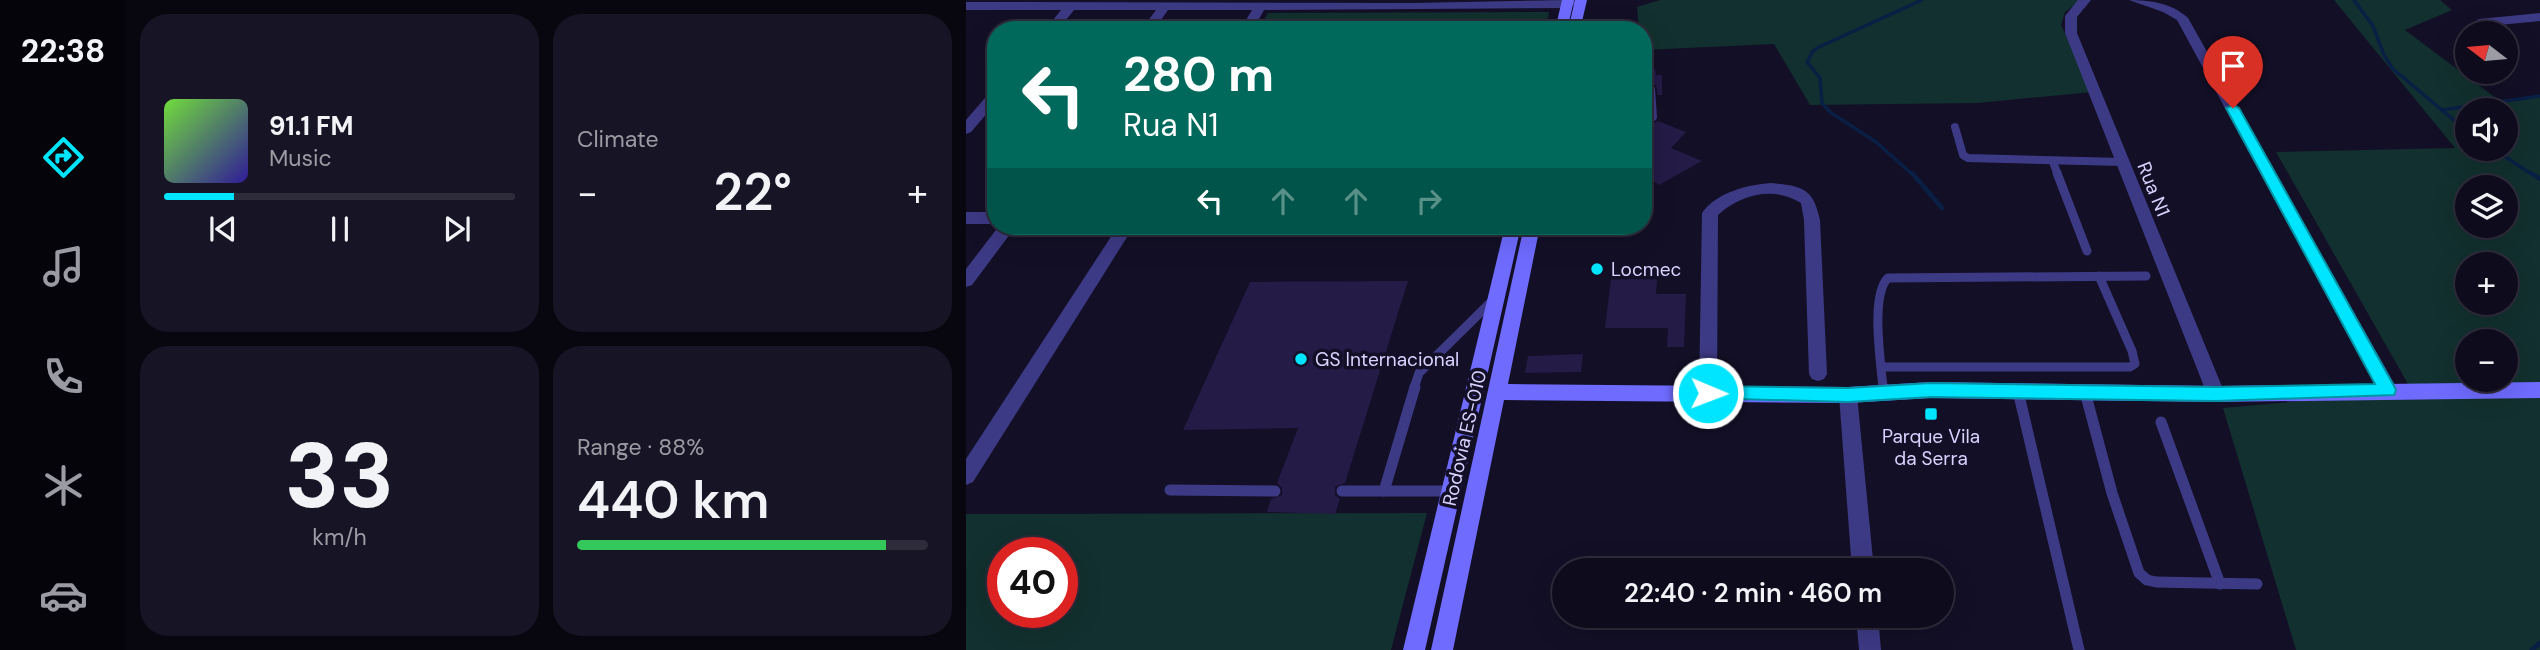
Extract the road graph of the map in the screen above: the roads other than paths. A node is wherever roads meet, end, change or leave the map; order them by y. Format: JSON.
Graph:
{"nodes":[{"id":1,"x":1581,"y":0,"type":"edge"},
{"id":2,"x":2085,"y":0,"type":"edge"},
{"id":3,"x":2135,"y":0,"type":"edge"},
{"id":4,"x":1568,"y":2,"type":"edge"},
{"id":5,"x":975,"y":3,"type":"edge"},
{"id":6,"x":1098,"y":3,"type":"edge"},
{"id":7,"x":1332,"y":4,"type":"edge"},
{"id":8,"x":1072,"y":5,"type":"junction"},
{"id":9,"x":1166,"y":5,"type":"junction"},
{"id":10,"x":1259,"y":7,"type":"junction"},
{"id":11,"x":966,"y":16,"type":"edge"},
{"id":12,"x":2540,"y":17,"type":"edge"},
{"id":13,"x":1059,"y":21,"type":"edge"},
{"id":14,"x":1154,"y":21,"type":"edge"},
{"id":15,"x":1251,"y":21,"type":"edge"},
{"id":16,"x":1563,"y":21,"type":"edge"},
{"id":17,"x":1576,"y":21,"type":"edge"},
{"id":18,"x":2499,"y":21,"type":"edge"},
{"id":19,"x":987,"y":105,"type":"edge"},
{"id":20,"x":1955,"y":127,"type":"dead end"},
{"id":21,"x":966,"y":130,"type":"edge"},
{"id":22,"x":2053,"y":162,"type":"junction"},
{"id":23,"x":2123,"y":162,"type":"junction"},
{"id":24,"x":966,"y":218,"type":"edge"},
{"id":25,"x":987,"y":218,"type":"edge"},
{"id":26,"x":1001,"y":235,"type":"edge"},
{"id":27,"x":1120,"y":235,"type":"edge"},
{"id":28,"x":1511,"y":235,"type":"edge"},
{"id":29,"x":1530,"y":235,"type":"edge"},
{"id":30,"x":2087,"y":251,"type":"dead end"},
{"id":31,"x":2099,"y":276,"type":"junction"},
{"id":32,"x":2147,"y":276,"type":"dead end"},
{"id":33,"x":966,"y":281,"type":"edge"},
{"id":34,"x":1496,"y":297,"type":"junction"},
{"id":35,"x":1882,"y":367,"type":"junction"},
{"id":36,"x":1818,"y":374,"type":"dead end"},
{"id":37,"x":2388,"y":390,"type":"junction"},
{"id":38,"x":2540,"y":390,"type":"edge"},
{"id":39,"x":2018,"y":391,"type":"junction"},
{"id":40,"x":1498,"y":392,"type":"junction"},
{"id":41,"x":2085,"y":392,"type":"junction"},
{"id":42,"x":1708,"y":393,"type":"junction"},
{"id":43,"x":1883,"y":393,"type":"junction"},
{"id":44,"x":2216,"y":394,"type":"junction"},
{"id":45,"x":1848,"y":395,"type":"junction"},
{"id":46,"x":2161,"y":422,"type":"dead end"},
{"id":47,"x":966,"y":477,"type":"edge"},
{"id":48,"x":1170,"y":490,"type":"dead end"},
{"id":49,"x":1275,"y":491,"type":"dead end"},
{"id":50,"x":1342,"y":491,"type":"dead end"},
{"id":51,"x":1384,"y":491,"type":"junction"},
{"id":52,"x":1451,"y":491,"type":"junction"},
{"id":53,"x":1862,"y":558,"type":"edge"},
{"id":54,"x":2220,"y":583,"type":"junction"},
{"id":55,"x":2257,"y":584,"type":"dead end"},
{"id":56,"x":1868,"y":628,"type":"edge"},
{"id":57,"x":1414,"y":650,"type":"edge"},
{"id":58,"x":1442,"y":650,"type":"edge"},
{"id":59,"x":1870,"y":650,"type":"edge"},
{"id":60,"x":2079,"y":650,"type":"edge"}],
"edges":[{"from":1,"to":4,"type":"street"},
{"from":1,"to":17,"type":"main road"},
{"from":2,"to":23,"type":"street","name":"Rua N1"},
{"from":3,"to":37,"type":"street"},
{"from":4,"to":7,"type":"street"},
{"from":4,"to":16,"type":"main road"},
{"from":5,"to":8,"type":"street"},
{"from":5,"to":11,"type":"street"},
{"from":6,"to":8,"type":"street"},
{"from":6,"to":9,"type":"street"},
{"from":7,"to":10,"type":"street"},
{"from":8,"to":13,"type":"street"},
{"from":9,"to":10,"type":"street"},
{"from":9,"to":14,"type":"street"},
{"from":10,"to":15,"type":"street"},
{"from":12,"to":18,"type":"street"},
{"from":19,"to":21,"type":"street"},
{"from":20,"to":22,"type":"lane"},
{"from":22,"to":23,"type":"lane"},
{"from":22,"to":30,"type":"lane"},
{"from":23,"to":44,"type":"street","name":"Rua N1"},
{"from":24,"to":25,"type":"street"},
{"from":26,"to":33,"type":"street"},
{"from":27,"to":47,"type":"street"},
{"from":28,"to":34,"type":"main road","name":"Rodovia ES-010"},
{"from":29,"to":40,"type":"main road","name":"Rodovia ES-010"},
{"from":31,"to":32,"type":"lane"},
{"from":31,"to":35,"type":"lane"},
{"from":31,"to":35,"type":"lane"},
{"from":34,"to":51,"type":"lane"},
{"from":34,"to":52,"type":"main road","name":"Rodovia ES-010"},
{"from":35,"to":43,"type":"lane"},
{"from":36,"to":42,"type":"street"},
{"from":37,"to":38,"type":"main road"},
{"from":37,"to":44,"type":"main road"},
{"from":39,"to":41,"type":"main road"},
{"from":39,"to":43,"type":"main road"},
{"from":39,"to":60,"type":"lane"},
{"from":40,"to":42,"type":"main road"},
{"from":40,"to":58,"type":"main road","name":"Rodovia ES-010"},
{"from":41,"to":44,"type":"main road"},
{"from":41,"to":54,"type":"lane"},
{"from":42,"to":45,"type":"main road"},
{"from":43,"to":45,"type":"main road"},
{"from":45,"to":53,"type":"street"},
{"from":46,"to":54,"type":"lane"},
{"from":48,"to":49,"type":"lane"},
{"from":50,"to":51,"type":"lane"},
{"from":51,"to":52,"type":"lane"},
{"from":52,"to":57,"type":"main road","name":"Rodovia ES-010"},
{"from":54,"to":55,"type":"lane"},
{"from":56,"to":59,"type":"street"}]}
